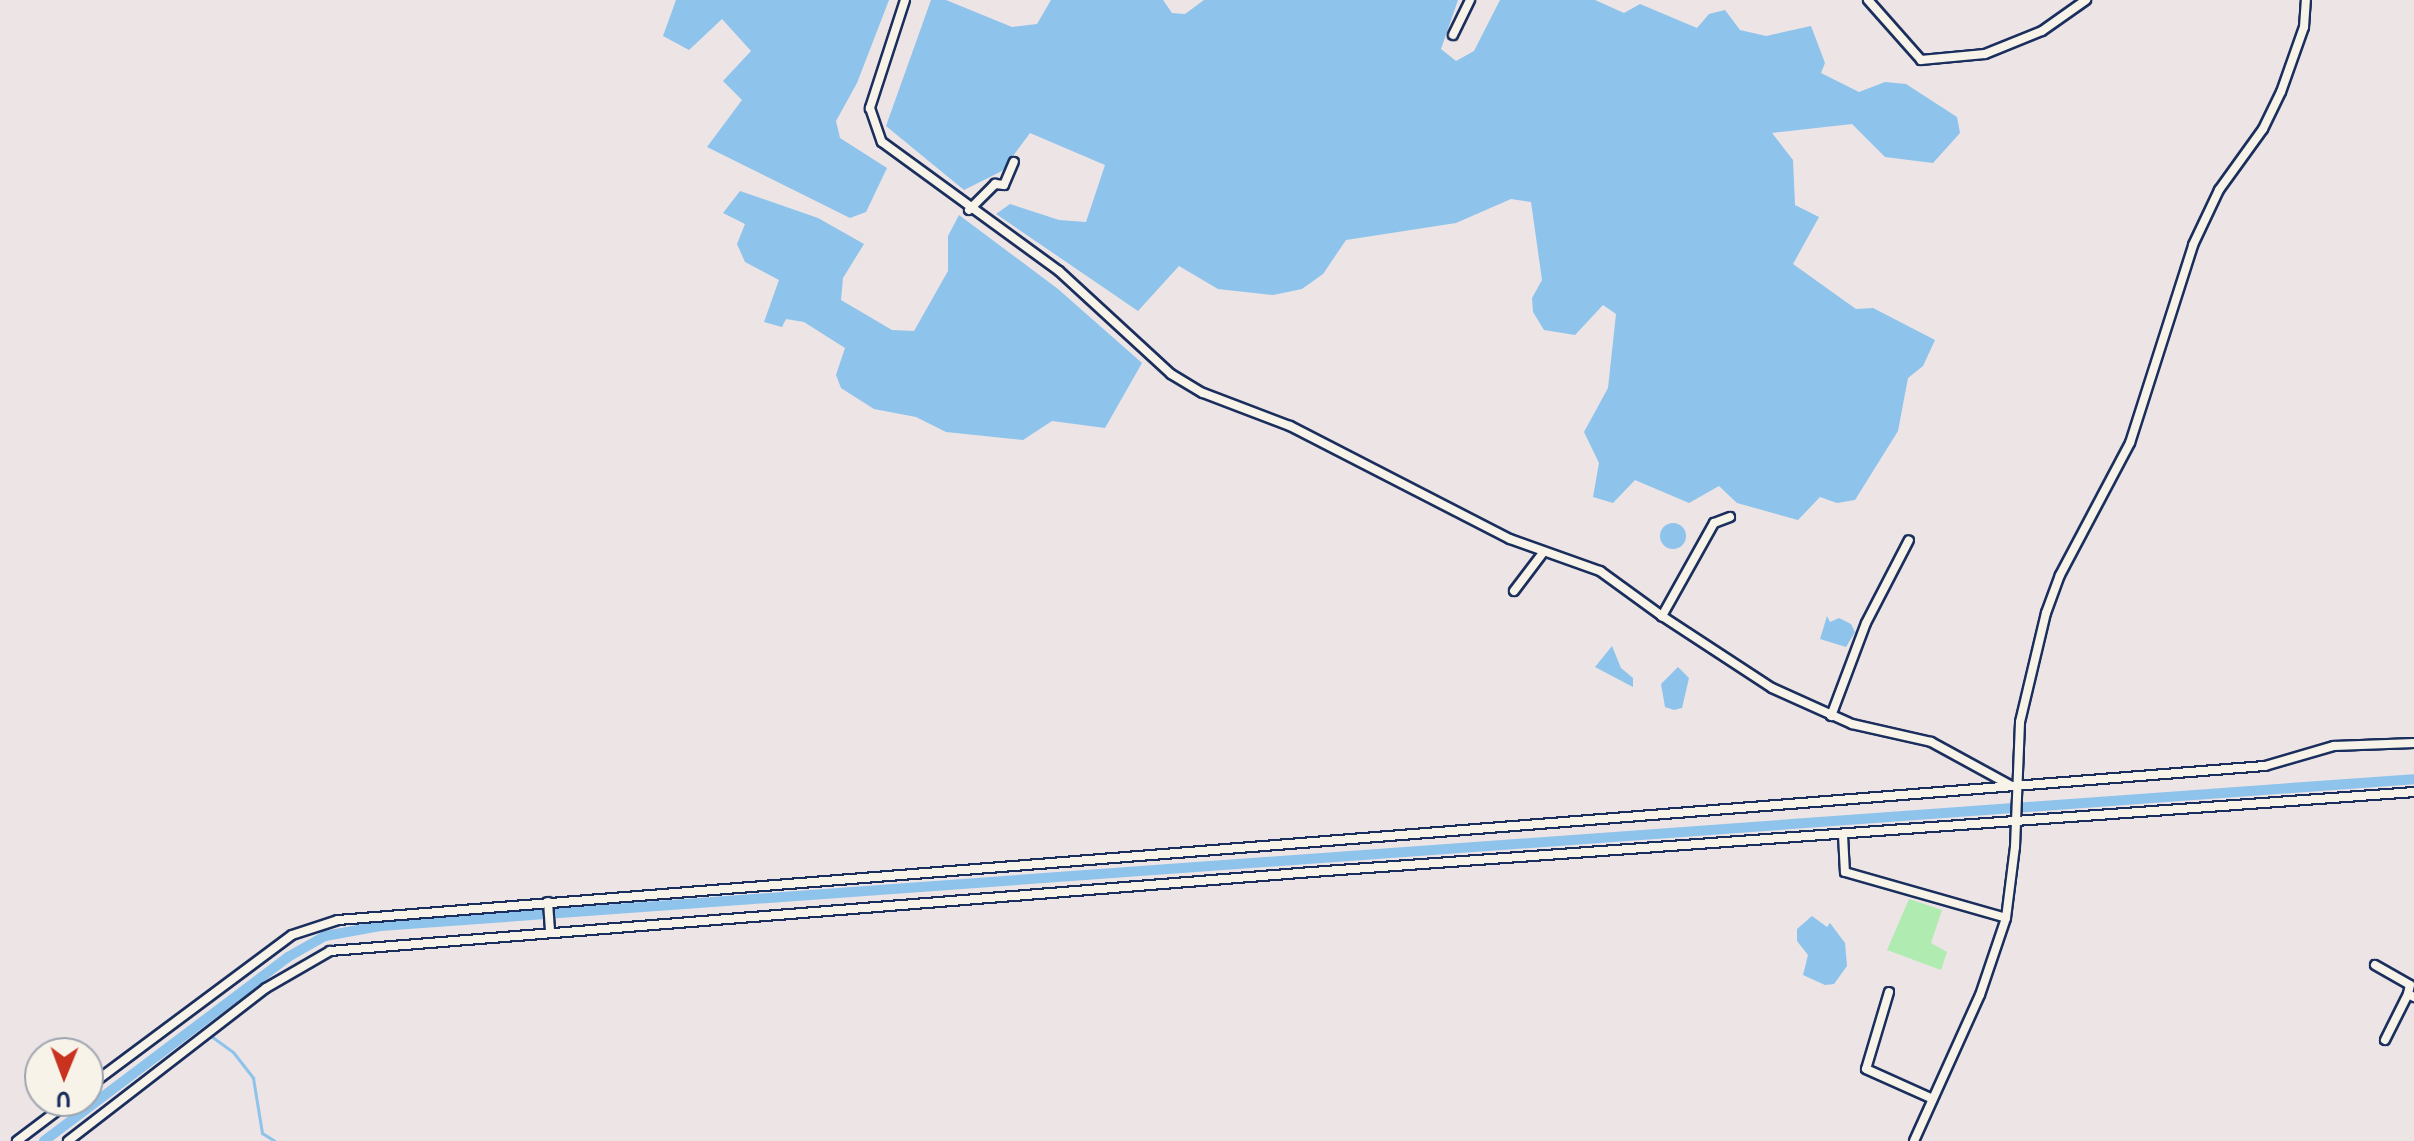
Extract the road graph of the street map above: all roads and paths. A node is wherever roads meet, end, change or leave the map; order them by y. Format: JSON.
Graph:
{"nodes":[{"id":1,"x":905,"y":0,"type":"edge"},
{"id":2,"x":1470,"y":0,"type":"edge"},
{"id":3,"x":1868,"y":0,"type":"edge"},
{"id":4,"x":2086,"y":0,"type":"edge"},
{"id":5,"x":2306,"y":0,"type":"edge"},
{"id":6,"x":1453,"y":35,"type":"dead end"},
{"id":7,"x":1014,"y":162,"type":"dead end"},
{"id":8,"x":969,"y":210,"type":"junction"},
{"id":9,"x":1730,"y":517,"type":"dead end"},
{"id":10,"x":1909,"y":540,"type":"dead end"},
{"id":11,"x":1542,"y":554,"type":"junction"},
{"id":12,"x":1514,"y":591,"type":"dead end"},
{"id":13,"x":1662,"y":616,"type":"junction"},
{"id":14,"x":1831,"y":716,"type":"junction"},
{"id":15,"x":2414,"y":743,"type":"edge"},
{"id":16,"x":2015,"y":788,"type":"junction"},
{"id":17,"x":2414,"y":792,"type":"edge"},
{"id":18,"x":2016,"y":819,"type":"junction"},
{"id":19,"x":1843,"y":835,"type":"junction"},
{"id":20,"x":549,"y":905,"type":"junction"},
{"id":21,"x":2006,"y":918,"type":"junction"},
{"id":22,"x":550,"y":928,"type":"junction"},
{"id":23,"x":2375,"y":965,"type":"dead end"},
{"id":24,"x":2412,"y":988,"type":"edge"},
{"id":25,"x":1889,"y":992,"type":"dead end"},
{"id":26,"x":2385,"y":1040,"type":"dead end"},
{"id":27,"x":104,"y":1075,"type":"edge"},
{"id":28,"x":1933,"y":1099,"type":"junction"},
{"id":29,"x":49,"y":1117,"type":"edge"},
{"id":30,"x":17,"y":1141,"type":"edge"},
{"id":31,"x":68,"y":1141,"type":"edge"},
{"id":32,"x":1914,"y":1141,"type":"edge"}],
"edges":[{"from":1,"to":8,"type":"street"},
{"from":2,"to":6,"type":"street"},
{"from":3,"to":4,"type":"street"},
{"from":5,"to":16,"type":"street"},
{"from":7,"to":8,"type":"street"},
{"from":8,"to":11,"type":"street"},
{"from":9,"to":13,"type":"street"},
{"from":10,"to":14,"type":"street"},
{"from":11,"to":12,"type":"street"},
{"from":11,"to":13,"type":"street"},
{"from":13,"to":14,"type":"street"},
{"from":14,"to":16,"type":"street"},
{"from":15,"to":16,"type":"street"},
{"from":16,"to":18,"type":"street"},
{"from":16,"to":20,"type":"street"},
{"from":17,"to":18,"type":"street"},
{"from":18,"to":19,"type":"street"},
{"from":18,"to":21,"type":"street"},
{"from":19,"to":21,"type":"street"},
{"from":19,"to":22,"type":"street"},
{"from":20,"to":22,"type":"street"},
{"from":20,"to":27,"type":"street"},
{"from":21,"to":28,"type":"street"},
{"from":22,"to":31,"type":"street"},
{"from":23,"to":24,"type":"street"},
{"from":24,"to":26,"type":"street"},
{"from":25,"to":28,"type":"street"},
{"from":28,"to":32,"type":"street"},
{"from":29,"to":30,"type":"street"}]}
